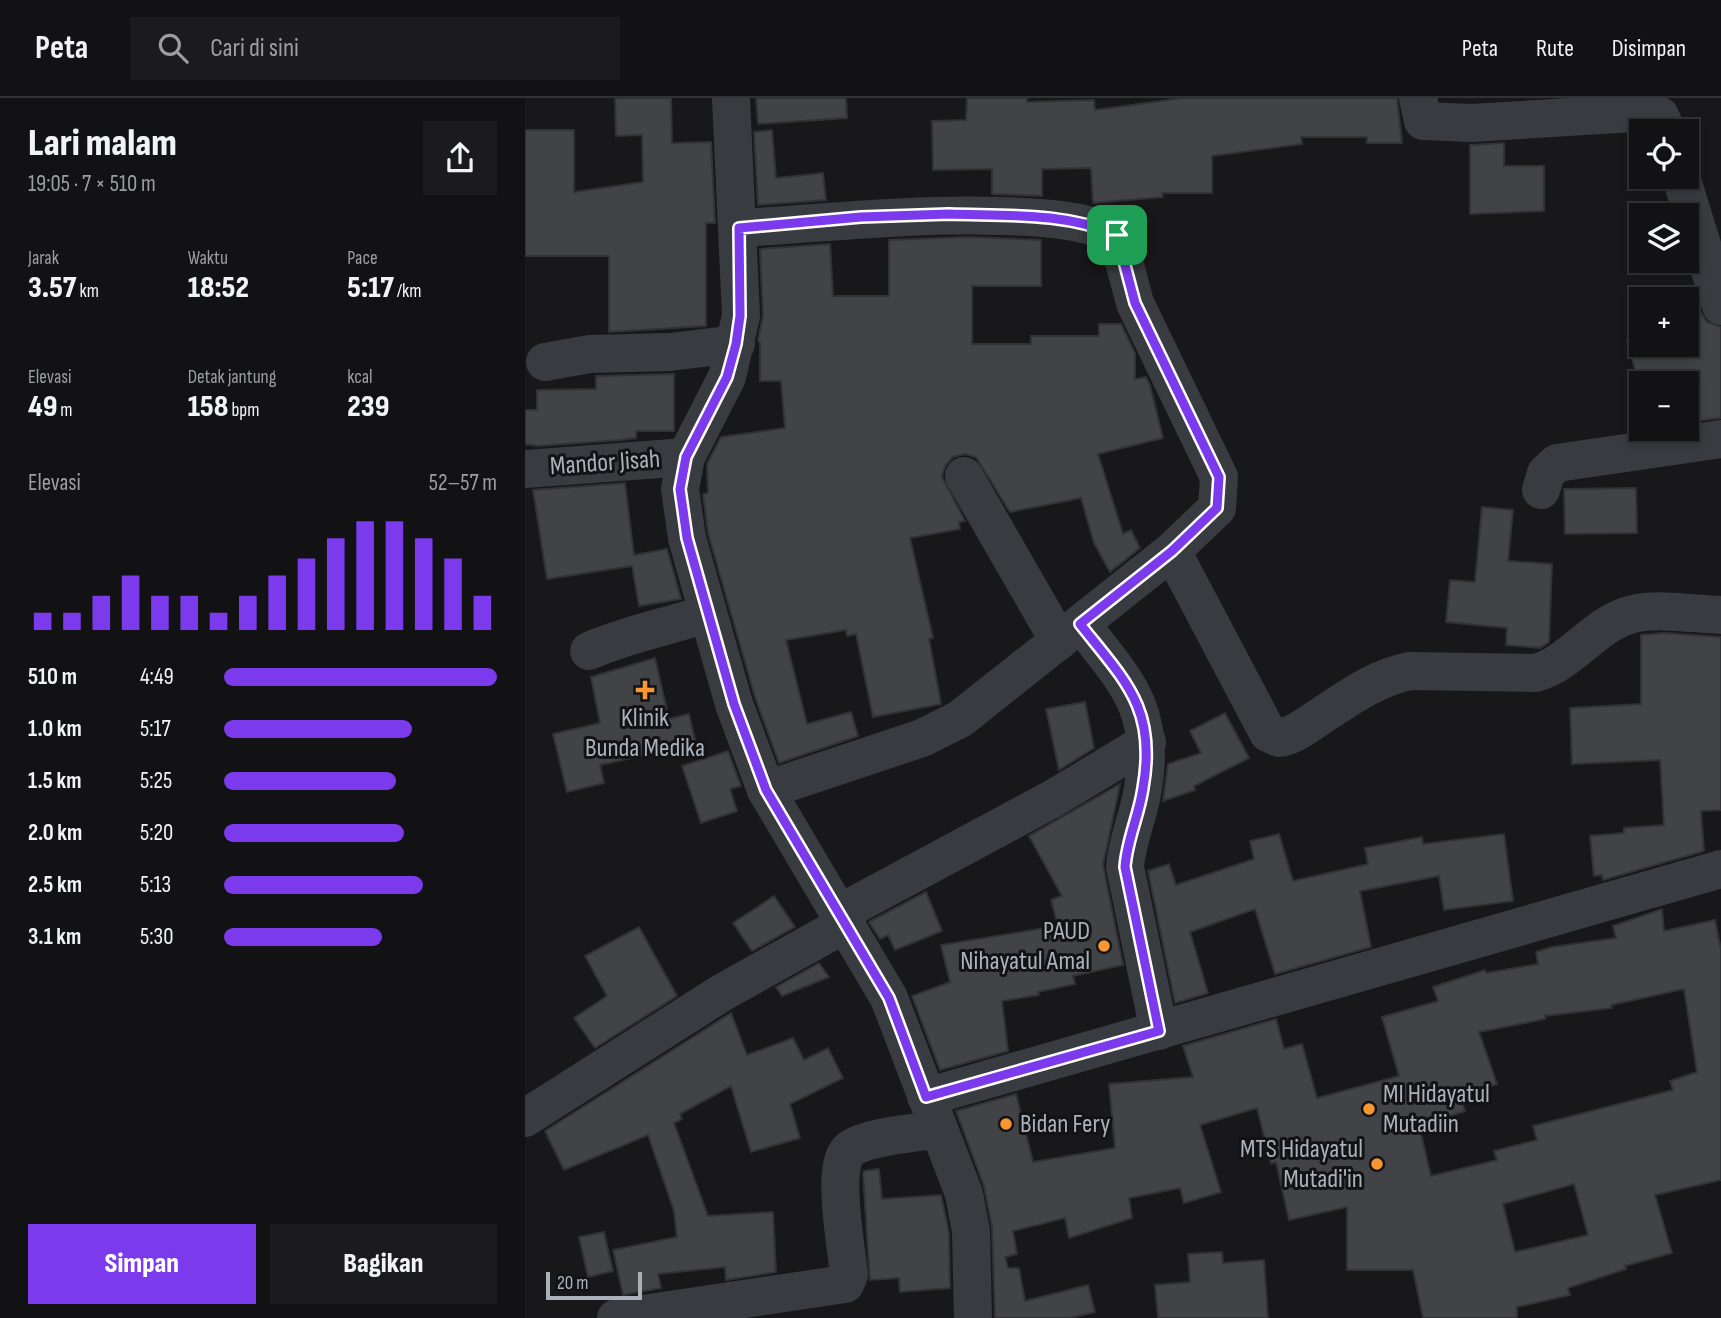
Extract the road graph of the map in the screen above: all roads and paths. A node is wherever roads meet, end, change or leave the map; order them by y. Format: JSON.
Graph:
{"nodes":[{"id":1,"x":730,"y":98,"type":"edge"},
{"id":2,"x":1418,"y":98,"type":"edge"},
{"id":3,"x":1661,"y":119,"type":"edge"},
{"id":4,"x":1685,"y":189,"type":"edge"},
{"id":5,"x":739,"y":228,"type":"junction"},
{"id":6,"x":1721,"y":306,"type":"edge"},
{"id":7,"x":736,"y":344,"type":"junction"},
{"id":8,"x":545,"y":362,"type":"dead end"},
{"id":9,"x":1721,"y":439,"type":"edge"},
{"id":10,"x":686,"y":457,"type":"junction"},
{"id":11,"x":525,"y":469,"type":"edge"},
{"id":12,"x":964,"y":476,"type":"dead end"},
{"id":13,"x":1541,"y":490,"type":"dead end"},
{"id":14,"x":1172,"y":551,"type":"junction"},
{"id":15,"x":706,"y":614,"type":"junction"},
{"id":16,"x":1721,"y":615,"type":"edge"},
{"id":17,"x":1070,"y":632,"type":"junction"},
{"id":18,"x":589,"y":650,"type":"dead end"},
{"id":19,"x":1147,"y":742,"type":"junction"},
{"id":20,"x":766,"y":790,"type":"junction"},
{"id":21,"x":1721,"y":869,"type":"edge"},
{"id":22,"x":843,"y":918,"type":"junction"},
{"id":23,"x":1159,"y":1031,"type":"junction"},
{"id":24,"x":933,"y":1113,"type":"junction"},
{"id":25,"x":525,"y":1118,"type":"edge"},
{"id":26,"x":616,"y":1318,"type":"edge"},
{"id":27,"x":973,"y":1318,"type":"edge"}],
"edges":[{"from":1,"to":5,"type":"street","name":"Mandor Jisah"},
{"from":2,"to":3,"type":"street"},
{"from":4,"to":6,"type":"street"},
{"from":5,"to":7,"type":"street","name":"Mandor Jisah"},
{"from":5,"to":14,"type":"street"},
{"from":7,"to":8,"type":"street"},
{"from":7,"to":10,"type":"street","name":"Mandor Jisah"},
{"from":9,"to":13,"type":"street"},
{"from":10,"to":11,"type":"street","name":"Mandor Jisah"},
{"from":10,"to":15,"type":"street","name":"Mandor Jisah"},
{"from":12,"to":17,"type":"street"},
{"from":14,"to":16,"type":"street"},
{"from":14,"to":17,"type":"street"},
{"from":15,"to":18,"type":"street"},
{"from":15,"to":20,"type":"street","name":"Mandor Jisah"},
{"from":17,"to":19,"type":"street"},
{"from":17,"to":20,"type":"street"},
{"from":19,"to":22,"type":"street"},
{"from":19,"to":23,"type":"street"},
{"from":20,"to":22,"type":"street","name":"Mandor Jisah"},
{"from":21,"to":23,"type":"street"},
{"from":22,"to":24,"type":"street","name":"Mandor Jisah"},
{"from":22,"to":25,"type":"street"},
{"from":23,"to":24,"type":"street"},
{"from":24,"to":26,"type":"street"},
{"from":24,"to":27,"type":"street","name":"Mandor Jisah"}]}
